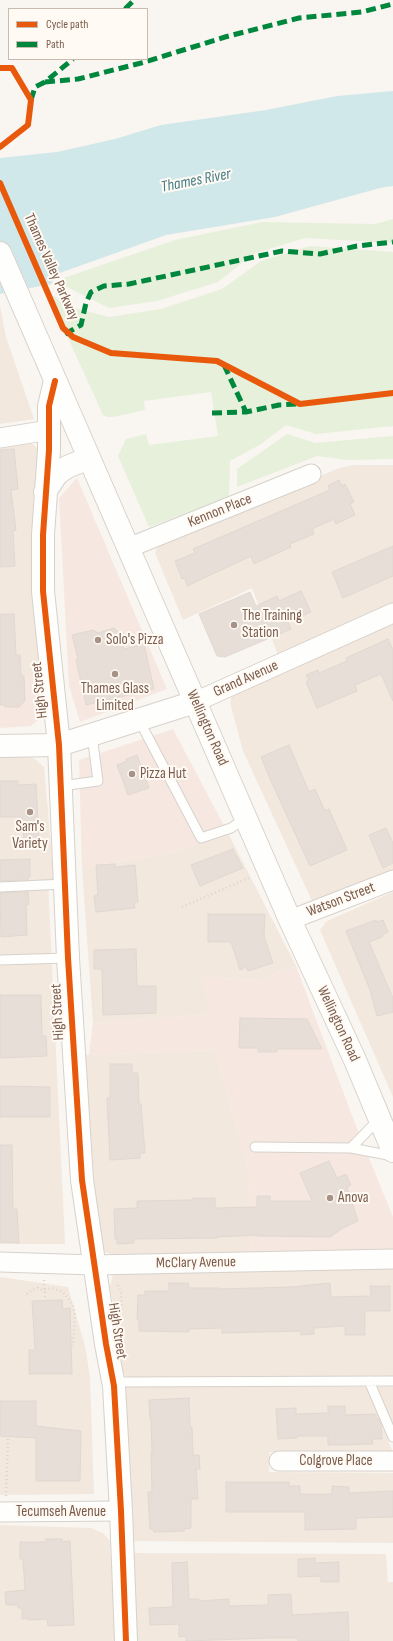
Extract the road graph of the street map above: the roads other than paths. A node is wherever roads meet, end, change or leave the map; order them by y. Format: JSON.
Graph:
{"nodes":[{"id":1,"x":0,"y":253,"type":"edge"},
{"id":2,"x":55,"y":381,"type":"junction"},
{"id":3,"x":49,"y":430,"type":"junction"},
{"id":4,"x":0,"y":438,"type":"edge"},
{"id":5,"x":89,"y":458,"type":"junction"},
{"id":6,"x":311,"y":474,"type":"dead end"},
{"id":7,"x":45,"y":492,"type":"junction"},
{"id":8,"x":128,"y":548,"type":"junction"},
{"id":9,"x":393,"y":612,"type":"edge"},
{"id":10,"x":195,"y":702,"type":"junction"},
{"id":11,"x":139,"y":720,"type":"junction"},
{"id":12,"x":92,"y":735,"type":"junction"},
{"id":13,"x":59,"y":745,"type":"junction"},
{"id":14,"x":0,"y":746,"type":"edge"},
{"id":15,"x":61,"y":786,"type":"junction"},
{"id":16,"x":246,"y":818,"type":"junction"},
{"id":17,"x":393,"y":880,"type":"edge"},
{"id":18,"x":65,"y":884,"type":"junction"},
{"id":19,"x":0,"y":887,"type":"edge"},
{"id":20,"x":290,"y":920,"type":"junction"},
{"id":21,"x":68,"y":958,"type":"junction"},
{"id":22,"x":0,"y":960,"type":"edge"},
{"id":23,"x":379,"y":1119,"type":"junction"},
{"id":24,"x":255,"y":1147,"type":"dead end"},
{"id":25,"x":352,"y":1148,"type":"junction"},
{"id":26,"x":393,"y":1151,"type":"edge"},
{"id":27,"x":393,"y":1156,"type":"edge"},
{"id":28,"x":393,"y":1259,"type":"edge"},
{"id":29,"x":0,"y":1262,"type":"edge"},
{"id":30,"x":94,"y":1265,"type":"junction"},
{"id":31,"x":369,"y":1381,"type":"junction"},
{"id":32,"x":393,"y":1381,"type":"edge"},
{"id":33,"x":113,"y":1382,"type":"junction"},
{"id":34,"x":393,"y":1437,"type":"edge"},
{"id":35,"x":279,"y":1461,"type":"dead end"},
{"id":36,"x":393,"y":1461,"type":"edge"},
{"id":37,"x":121,"y":1511,"type":"junction"},
{"id":38,"x":3,"y":1512,"type":"edge"},
{"id":39,"x":126,"y":1641,"type":"edge"}],
"edges":[{"from":1,"to":2,"type":"street","name":"Wellington Road"},
{"from":2,"to":3,"type":"street","name":"High Street"},
{"from":2,"to":5,"type":"street","name":"Wellington Road"},
{"from":3,"to":4,"type":"street"},
{"from":3,"to":7,"type":"street","name":"High Street"},
{"from":5,"to":7,"type":"street"},
{"from":5,"to":8,"type":"street","name":"Wellington Road"},
{"from":6,"to":8,"type":"street","name":"Kennon Place"},
{"from":7,"to":13,"type":"street","name":"High Street"},
{"from":8,"to":10,"type":"street","name":"Wellington Road"},
{"from":9,"to":10,"type":"street","name":"Grand Avenue"},
{"from":10,"to":11,"type":"street","name":"Grand Avenue"},
{"from":10,"to":16,"type":"street","name":"Wellington Road"},
{"from":11,"to":12,"type":"street","name":"Grand Avenue"},
{"from":11,"to":16,"type":"lane"},
{"from":12,"to":13,"type":"street","name":"Grand Avenue"},
{"from":12,"to":15,"type":"lane"},
{"from":13,"to":14,"type":"street","name":"Grand Avenue"},
{"from":13,"to":15,"type":"street","name":"High Street"},
{"from":15,"to":18,"type":"street","name":"High Street"},
{"from":16,"to":20,"type":"street","name":"Wellington Road"},
{"from":17,"to":20,"type":"street","name":"Watson Street"},
{"from":18,"to":19,"type":"lane"},
{"from":18,"to":21,"type":"street","name":"High Street"},
{"from":20,"to":23,"type":"street","name":"Wellington Road"},
{"from":21,"to":22,"type":"lane"},
{"from":21,"to":30,"type":"street","name":"High Street"},
{"from":23,"to":25,"type":"lane"},
{"from":23,"to":26,"type":"street","name":"Wellington Road"},
{"from":24,"to":25,"type":"lane"},
{"from":25,"to":27,"type":"lane"},
{"from":28,"to":30,"type":"street","name":"McClary Avenue"},
{"from":29,"to":30,"type":"street","name":"McClary Avenue"},
{"from":30,"to":33,"type":"street","name":"High Street"},
{"from":31,"to":32,"type":"lane"},
{"from":31,"to":33,"type":"lane"},
{"from":31,"to":34,"type":"lane"},
{"from":33,"to":37,"type":"street","name":"High Street"},
{"from":35,"to":36,"type":"street","name":"Colgrove Place"},
{"from":37,"to":38,"type":"street","name":"Tecumseh Avenue"},
{"from":37,"to":39,"type":"street","name":"High Street"}]}
